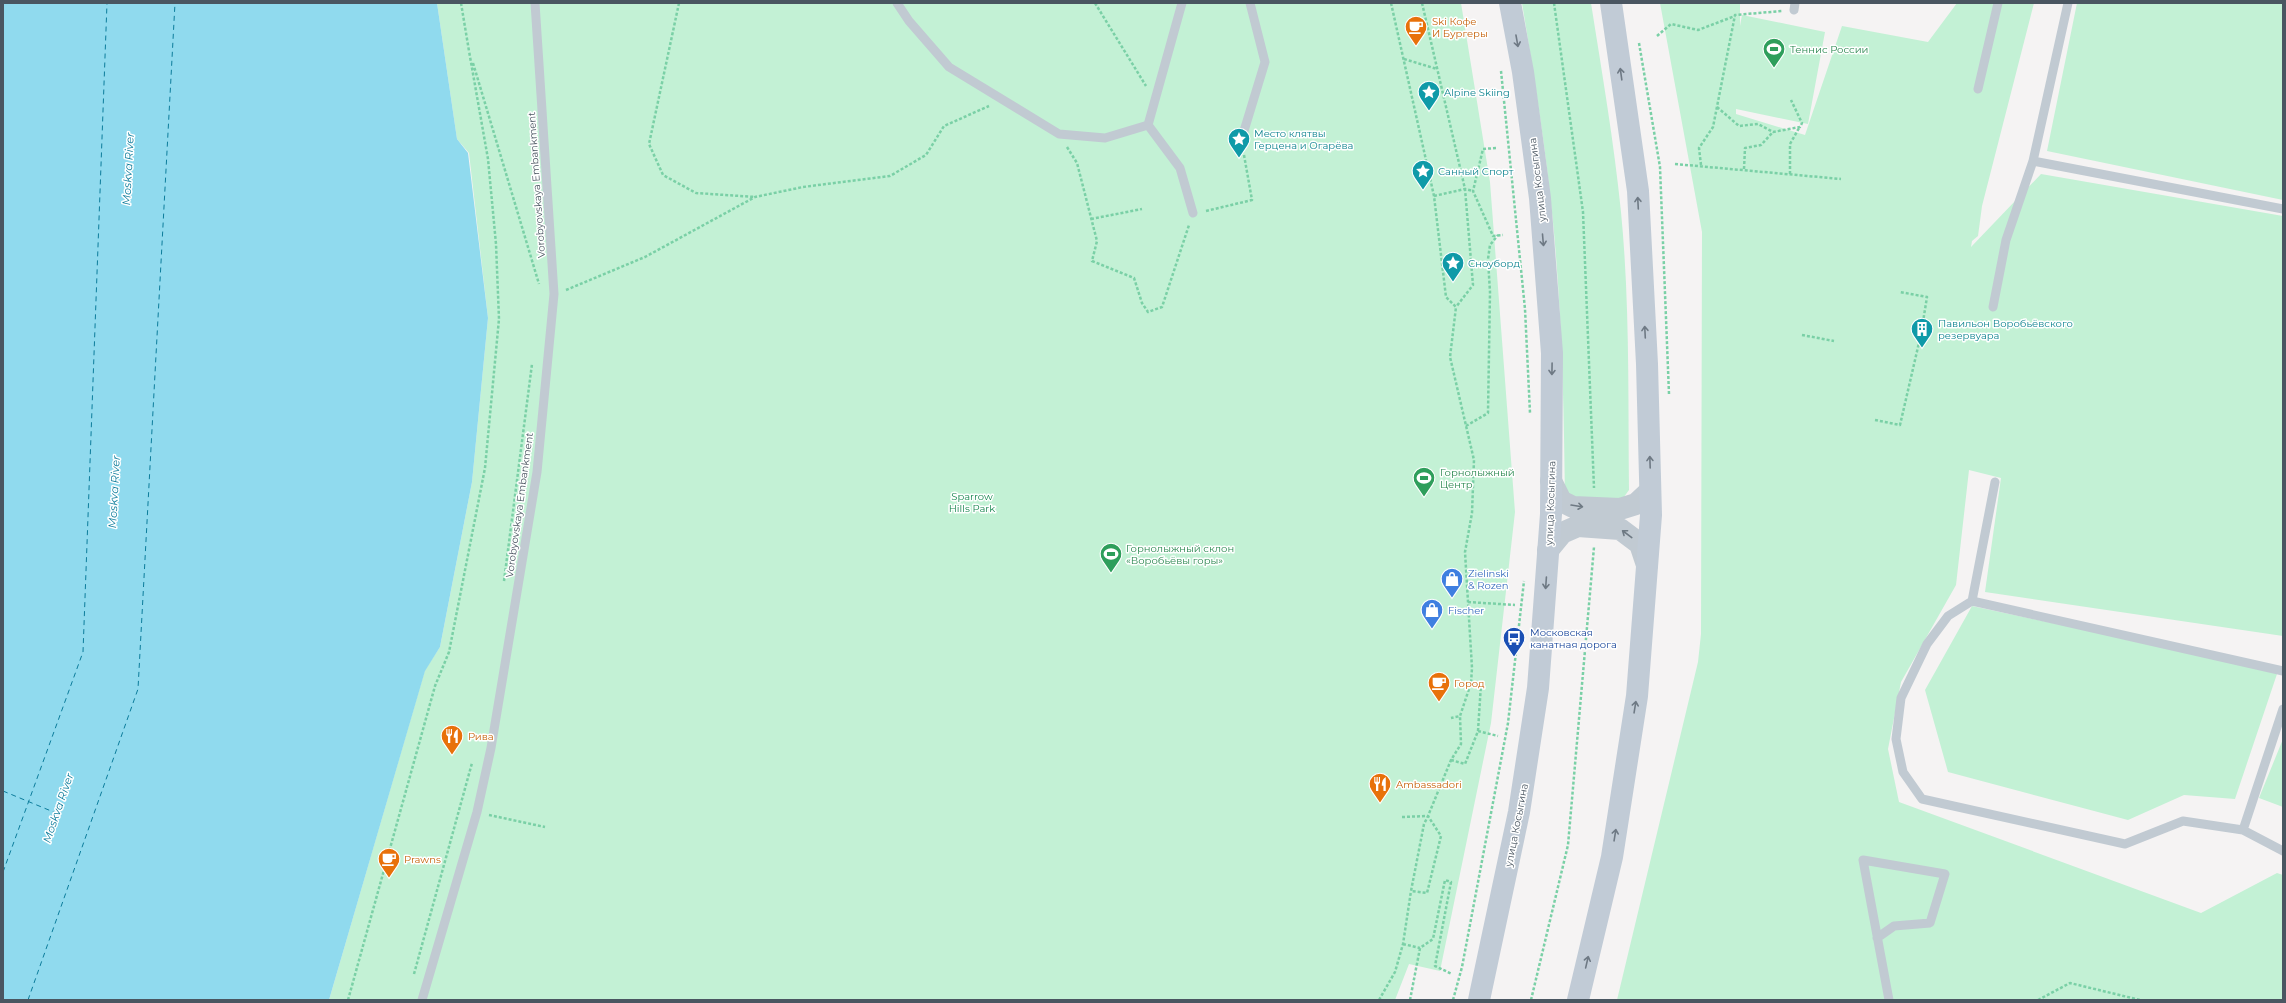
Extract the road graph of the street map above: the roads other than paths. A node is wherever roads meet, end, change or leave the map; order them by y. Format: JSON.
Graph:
{"nodes":[{"id":1,"x":535,"y":3,"type":"edge"},
{"id":2,"x":897,"y":3,"type":"edge"},
{"id":3,"x":1182,"y":3,"type":"edge"},
{"id":4,"x":1250,"y":3,"type":"edge"},
{"id":5,"x":1510,"y":3,"type":"edge"},
{"id":6,"x":1611,"y":3,"type":"edge"},
{"id":7,"x":1998,"y":3,"type":"edge"},
{"id":8,"x":2068,"y":3,"type":"edge"},
{"id":9,"x":1978,"y":89,"type":"dead end"},
{"id":10,"x":1148,"y":125,"type":"junction"},
{"id":11,"x":1240,"y":144,"type":"dead end"},
{"id":12,"x":2033,"y":161,"type":"junction"},
{"id":13,"x":2283,"y":209,"type":"edge"},
{"id":14,"x":1193,"y":213,"type":"road end"},
{"id":15,"x":1993,"y":307,"type":"dead end"},
{"id":16,"x":1551,"y":481,"type":"junction"},
{"id":17,"x":1995,"y":482,"type":"dead end"},
{"id":18,"x":1650,"y":491,"type":"junction"},
{"id":19,"x":1595,"y":517,"type":"junction"},
{"id":20,"x":1548,"y":550,"type":"junction"},
{"id":21,"x":1647,"y":565,"type":"junction"},
{"id":22,"x":1972,"y":601,"type":"junction"},
{"id":23,"x":2283,"y":671,"type":"edge"},
{"id":24,"x":2283,"y":709,"type":"edge"},
{"id":25,"x":2243,"y":830,"type":"junction"},
{"id":26,"x":2283,"y":851,"type":"edge"},
{"id":27,"x":1877,"y":938,"type":"junction"},
{"id":28,"x":422,"y":1000,"type":"edge"},
{"id":29,"x":1479,"y":1000,"type":"edge"},
{"id":30,"x":1578,"y":1000,"type":"edge"},
{"id":31,"x":1888,"y":1000,"type":"edge"}],
"edges":[{"from":1,"to":28,"type":"lane","name":"Vorobyovskaya Embankment"},
{"from":2,"to":10,"type":"lane"},
{"from":3,"to":10,"type":"lane"},
{"from":4,"to":11,"type":"lane"},
{"from":5,"to":16,"type":"main road","name":"улица Косыгина","one_way":true},
{"from":18,"to":6,"type":"main road","one_way":true},
{"from":7,"to":9,"type":"lane"},
{"from":8,"to":12,"type":"lane"},
{"from":10,"to":14,"type":"lane"},
{"from":12,"to":13,"type":"lane"},
{"from":12,"to":15,"type":"lane"},
{"from":16,"to":19,"type":"street","one_way":true},
{"from":16,"to":20,"type":"main road","name":"улица Косыгина"},
{"from":17,"to":22,"type":"lane"},
{"from":18,"to":19,"type":"street"},
{"from":18,"to":21,"type":"main road"},
{"from":19,"to":20,"type":"street"},
{"from":21,"to":19,"type":"street","one_way":true},
{"from":20,"to":29,"type":"main road","name":"улица Косыгина","one_way":true},
{"from":30,"to":21,"type":"main road","one_way":true},
{"from":22,"to":23,"type":"lane"},
{"from":22,"to":25,"type":"lane"},
{"from":24,"to":25,"type":"lane"},
{"from":25,"to":26,"type":"lane"},
{"from":27,"to":27,"type":"lane"},
{"from":27,"to":31,"type":"lane"}]}
